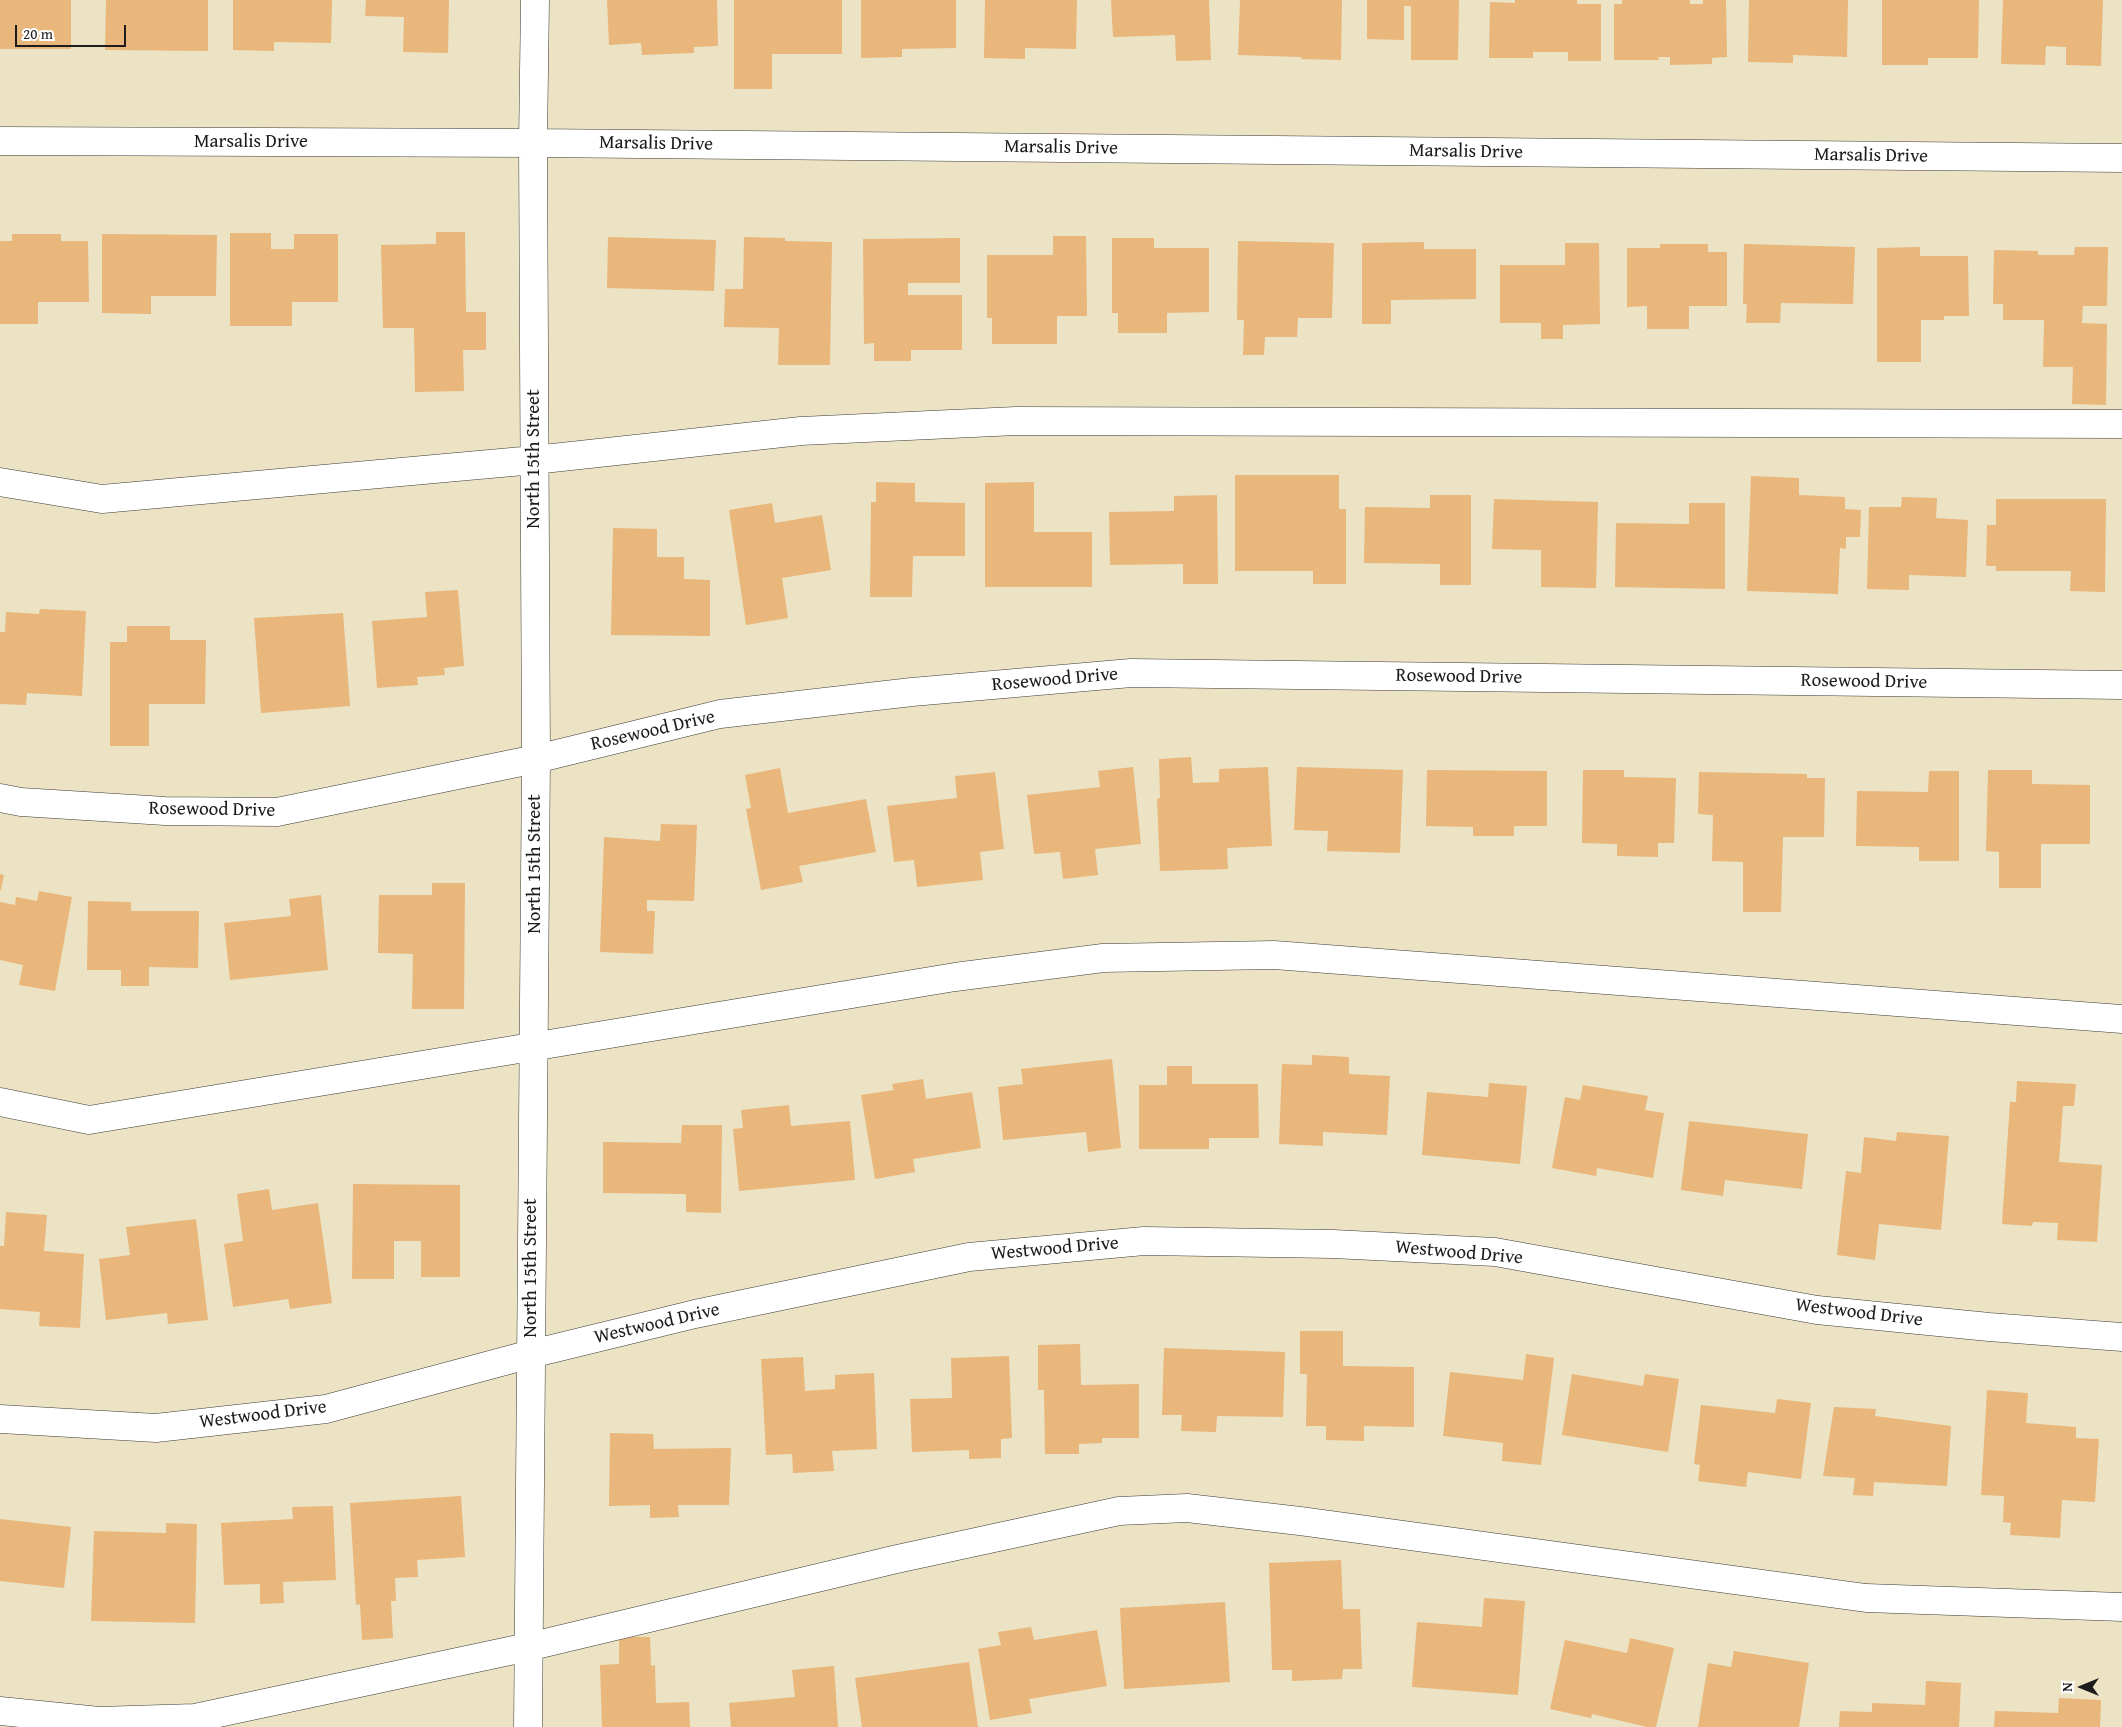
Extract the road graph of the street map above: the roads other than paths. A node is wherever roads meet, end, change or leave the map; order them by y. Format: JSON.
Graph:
{"nodes":[{"id":1,"x":535,"y":0,"type":"edge"},
{"id":2,"x":0,"y":141,"type":"edge"},
{"id":3,"x":533,"y":143,"type":"junction"},
{"id":4,"x":2122,"y":158,"type":"edge"},
{"id":5,"x":2122,"y":424,"type":"edge"},
{"id":6,"x":534,"y":460,"type":"junction"},
{"id":7,"x":0,"y":482,"type":"edge"},
{"id":8,"x":2122,"y":685,"type":"edge"},
{"id":9,"x":536,"y":759,"type":"junction"},
{"id":10,"x":0,"y":798,"type":"edge"},
{"id":11,"x":2122,"y":1019,"type":"edge"},
{"id":12,"x":533,"y":1046,"type":"junction"},
{"id":13,"x":0,"y":1102,"type":"edge"},
{"id":14,"x":2122,"y":1336,"type":"edge"},
{"id":15,"x":531,"y":1354,"type":"junction"},
{"id":16,"x":0,"y":1419,"type":"edge"},
{"id":17,"x":2122,"y":1607,"type":"edge"},
{"id":18,"x":528,"y":1647,"type":"junction"},
{"id":19,"x":0,"y":1711,"type":"edge"},
{"id":20,"x":528,"y":1727,"type":"edge"}],
"edges":[{"from":1,"to":3,"type":"street","name":"North 15th Street"},
{"from":2,"to":3,"type":"street","name":"Marsalis Drive"},
{"from":3,"to":4,"type":"street","name":"Marsalis Drive"},
{"from":3,"to":6,"type":"street","name":"North 15th Street"},
{"from":5,"to":6,"type":"street"},
{"from":6,"to":7,"type":"street"},
{"from":6,"to":9,"type":"street","name":"North 15th Street"},
{"from":8,"to":9,"type":"street","name":"Rosewood Drive"},
{"from":9,"to":10,"type":"street","name":"Rosewood Drive"},
{"from":9,"to":12,"type":"street","name":"North 15th Street"},
{"from":11,"to":12,"type":"street"},
{"from":12,"to":13,"type":"street"},
{"from":12,"to":15,"type":"street","name":"North 15th Street"},
{"from":14,"to":15,"type":"street","name":"Westwood Drive"},
{"from":15,"to":16,"type":"street","name":"Westwood Drive"},
{"from":15,"to":18,"type":"street","name":"North 15th Street"},
{"from":17,"to":18,"type":"street"},
{"from":18,"to":19,"type":"street"},
{"from":18,"to":20,"type":"street","name":"North 15th Street"}]}
